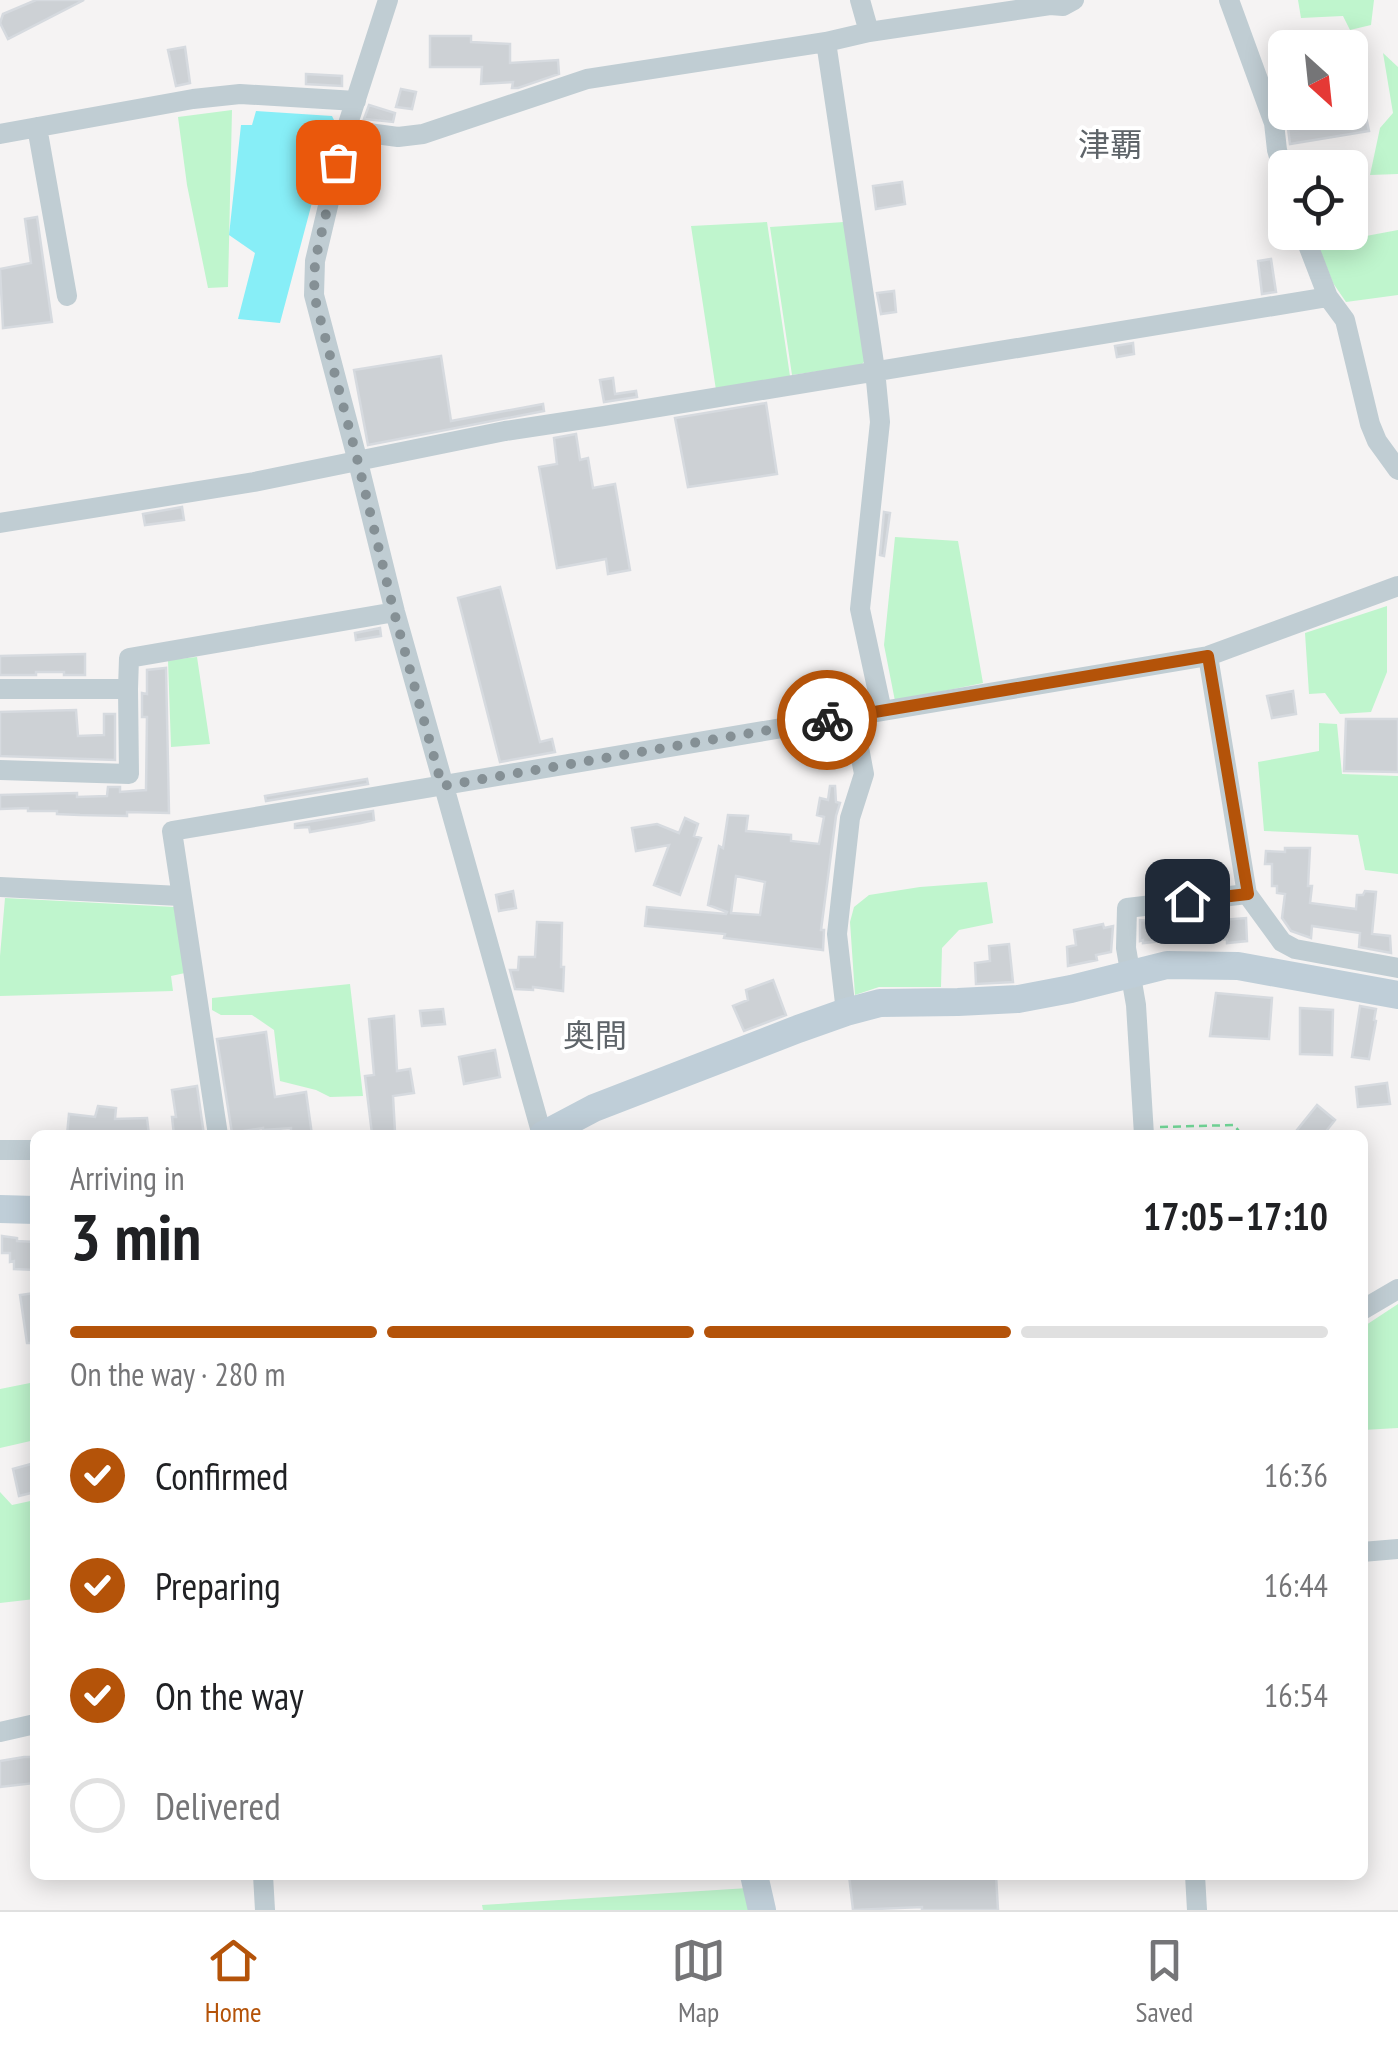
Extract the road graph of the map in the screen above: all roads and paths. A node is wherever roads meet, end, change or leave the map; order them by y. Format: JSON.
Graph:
{"nodes":[{"id":1,"x":389,"y":0,"type":"edge"},
{"id":2,"x":860,"y":0,"type":"edge"},
{"id":3,"x":1074,"y":0,"type":"edge"},
{"id":4,"x":1230,"y":0,"type":"edge"},
{"id":5,"x":869,"y":32,"type":"junction"},
{"id":6,"x":826,"y":42,"type":"junction"},
{"id":7,"x":356,"y":101,"type":"junction"},
{"id":8,"x":37,"y":128,"type":"junction"},
{"id":9,"x":346,"y":130,"type":"junction"},
{"id":10,"x":0,"y":134,"type":"edge"},
{"id":11,"x":1277,"y":150,"type":"edge"},
{"id":12,"x":1310,"y":250,"type":"edge"},
{"id":13,"x":67,"y":296,"type":"dead end"},
{"id":14,"x":1328,"y":297,"type":"junction"},
{"id":15,"x":876,"y":370,"type":"junction"},
{"id":16,"x":358,"y":462,"type":"junction"},
{"id":17,"x":1398,"y":470,"type":"edge"},
{"id":18,"x":0,"y":523,"type":"edge"},
{"id":19,"x":1398,"y":586,"type":"edge"},
{"id":20,"x":394,"y":612,"type":"junction"},
{"id":21,"x":1208,"y":656,"type":"junction"},
{"id":22,"x":128,"y":688,"type":"junction"},
{"id":23,"x":0,"y":689,"type":"edge"},
{"id":24,"x":882,"y":711,"type":"junction"},
{"id":25,"x":853,"y":716,"type":"junction"},
{"id":26,"x":0,"y":770,"type":"edge"},
{"id":27,"x":442,"y":786,"type":"junction"},
{"id":28,"x":0,"y":887,"type":"edge"},
{"id":29,"x":1248,"y":894,"type":"junction"},
{"id":30,"x":180,"y":896,"type":"junction"},
{"id":31,"x":1398,"y":968,"type":"edge"},
{"id":32,"x":1130,"y":975,"type":"junction"},
{"id":33,"x":1398,"y":995,"type":"edge"},
{"id":34,"x":846,"y":1012,"type":"junction"},
{"id":35,"x":217,"y":1130,"type":"edge"},
{"id":36,"x":541,"y":1130,"type":"edge"},
{"id":37,"x":552,"y":1130,"type":"edge"},
{"id":38,"x":1144,"y":1130,"type":"edge"},
{"id":39,"x":1159,"y":1130,"type":"edge"},
{"id":40,"x":1238,"y":1130,"type":"edge"},
{"id":41,"x":0,"y":1150,"type":"edge"},
{"id":42,"x":30,"y":1150,"type":"edge"},
{"id":43,"x":0,"y":1209,"type":"edge"},
{"id":44,"x":30,"y":1210,"type":"edge"},
{"id":45,"x":1398,"y":1289,"type":"edge"},
{"id":46,"x":1368,"y":1306,"type":"edge"},
{"id":47,"x":1398,"y":1549,"type":"edge"},
{"id":48,"x":1368,"y":1552,"type":"edge"},
{"id":49,"x":30,"y":1725,"type":"edge"},
{"id":50,"x":0,"y":1732,"type":"edge"},
{"id":51,"x":262,"y":1880,"type":"edge"},
{"id":52,"x":755,"y":1880,"type":"edge"},
{"id":53,"x":1194,"y":1880,"type":"edge"},
{"id":54,"x":265,"y":1910,"type":"edge"},
{"id":55,"x":762,"y":1910,"type":"edge"},
{"id":56,"x":1197,"y":1910,"type":"edge"}],
"edges":[{"from":1,"to":7,"type":"street"},
{"from":2,"to":5,"type":"street"},
{"from":3,"to":5,"type":"street"},
{"from":4,"to":11,"type":"street"},
{"from":5,"to":6,"type":"street"},
{"from":6,"to":9,"type":"street"},
{"from":6,"to":15,"type":"street"},
{"from":7,"to":8,"type":"street"},
{"from":7,"to":9,"type":"street"},
{"from":8,"to":10,"type":"street"},
{"from":8,"to":13,"type":"street"},
{"from":9,"to":16,"type":"street"},
{"from":12,"to":14,"type":"street"},
{"from":14,"to":15,"type":"street"},
{"from":14,"to":17,"type":"street"},
{"from":15,"to":16,"type":"street"},
{"from":15,"to":24,"type":"street"},
{"from":16,"to":18,"type":"street"},
{"from":16,"to":20,"type":"street"},
{"from":19,"to":21,"type":"street"},
{"from":20,"to":22,"type":"street"},
{"from":20,"to":27,"type":"street"},
{"from":21,"to":24,"type":"street"},
{"from":21,"to":29,"type":"street"},
{"from":22,"to":23,"type":"street"},
{"from":22,"to":26,"type":"street"},
{"from":24,"to":25,"type":"street"},
{"from":25,"to":27,"type":"street"},
{"from":25,"to":34,"type":"street"},
{"from":27,"to":30,"type":"street"},
{"from":27,"to":36,"type":"street"},
{"from":28,"to":30,"type":"street"},
{"from":29,"to":31,"type":"street"},
{"from":29,"to":32,"type":"street"},
{"from":30,"to":35,"type":"street"},
{"from":32,"to":33,"type":"street"},
{"from":32,"to":34,"type":"street"},
{"from":32,"to":38,"type":"street"},
{"from":34,"to":37,"type":"street"},
{"from":39,"to":40,"type":"path"},
{"from":41,"to":42,"type":"street"},
{"from":43,"to":44,"type":"street"},
{"from":45,"to":46,"type":"street"},
{"from":47,"to":48,"type":"street"},
{"from":49,"to":50,"type":"street"},
{"from":51,"to":54,"type":"street"},
{"from":52,"to":55,"type":"street"},
{"from":53,"to":56,"type":"street"}]}
